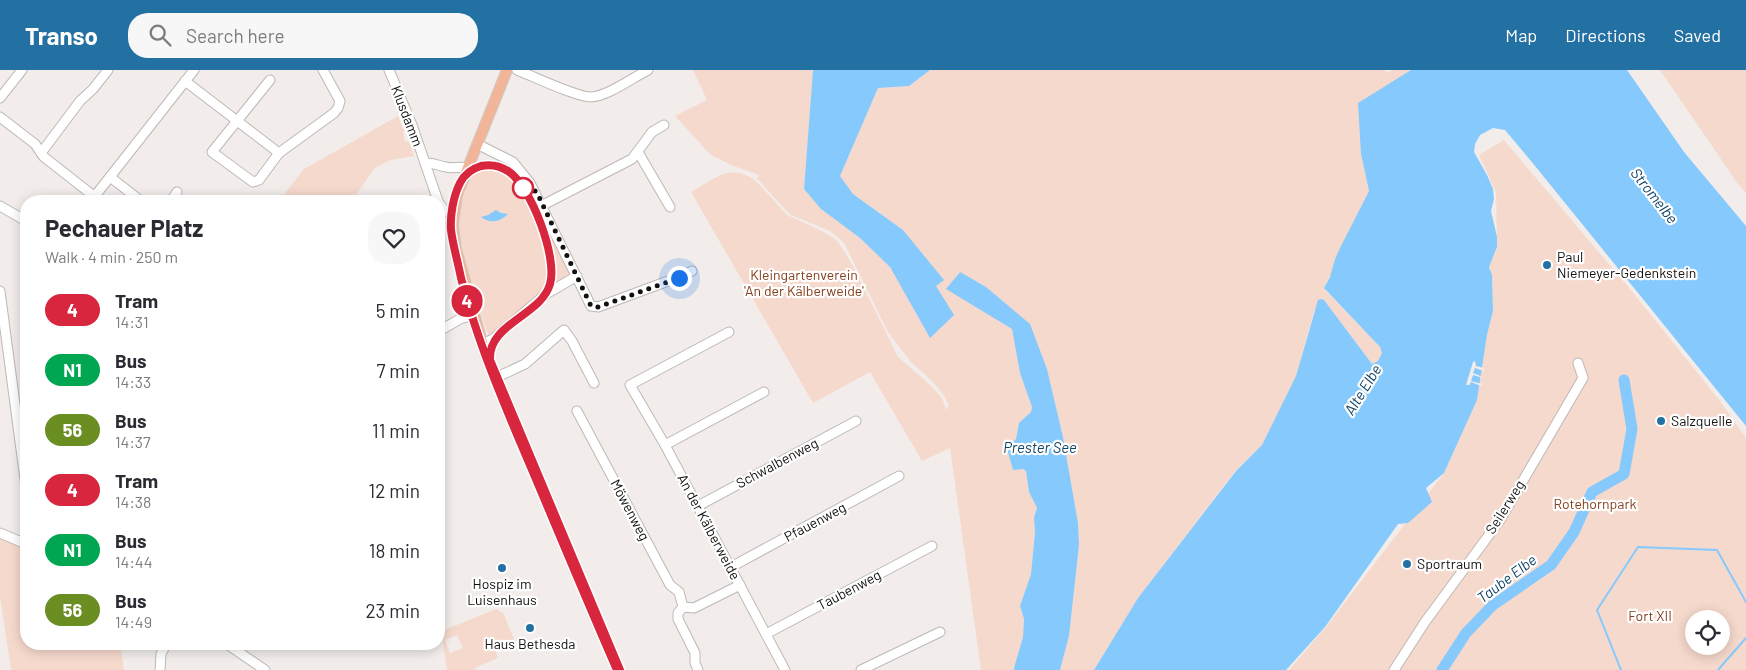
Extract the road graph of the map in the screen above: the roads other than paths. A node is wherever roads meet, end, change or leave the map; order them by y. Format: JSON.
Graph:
{"nodes":[{"id":1,"x":22,"y":70,"type":"edge"},
{"id":2,"x":108,"y":70,"type":"edge"},
{"id":3,"x":194,"y":70,"type":"edge"},
{"id":4,"x":324,"y":70,"type":"edge"},
{"id":5,"x":389,"y":70,"type":"edge"},
{"id":6,"x":507,"y":70,"type":"edge"},
{"id":7,"x":517,"y":70,"type":"edge"},
{"id":8,"x":648,"y":70,"type":"edge"},
{"id":9,"x":270,"y":80,"type":"dead end"},
{"id":10,"x":185,"y":81,"type":"junction"},
{"id":11,"x":0,"y":98,"type":"edge"},
{"id":12,"x":0,"y":117,"type":"edge"},
{"id":13,"x":237,"y":121,"type":"junction"},
{"id":14,"x":664,"y":125,"type":"dead end"},
{"id":15,"x":477,"y":144,"type":"junction"},
{"id":16,"x":638,"y":152,"type":"junction"},
{"id":17,"x":41,"y":153,"type":"junction"},
{"id":18,"x":279,"y":154,"type":"junction"},
{"id":19,"x":425,"y":163,"type":"junction"},
{"id":20,"x":466,"y":172,"type":"junction"},
{"id":21,"x":110,"y":177,"type":"junction"},
{"id":22,"x":177,"y":192,"type":"dead end"},
{"id":23,"x":88,"y":195,"type":"edge"},
{"id":24,"x":96,"y":195,"type":"edge"},
{"id":25,"x":133,"y":195,"type":"edge"},
{"id":26,"x":175,"y":195,"type":"edge"},
{"id":27,"x":436,"y":195,"type":"edge"},
{"id":28,"x":543,"y":205,"type":"junction"},
{"id":29,"x":0,"y":206,"type":"edge"},
{"id":30,"x":670,"y":207,"type":"dead end"},
{"id":31,"x":445,"y":211,"type":"edge"},
{"id":32,"x":454,"y":215,"type":"junction"},
{"id":33,"x":20,"y":218,"type":"edge"},
{"id":34,"x":692,"y":271,"type":"dead end"},
{"id":35,"x":577,"y":276,"type":"junction"},
{"id":36,"x":0,"y":291,"type":"edge"},
{"id":37,"x":473,"y":314,"type":"junction"},
{"id":38,"x":445,"y":328,"type":"edge"},
{"id":39,"x":729,"y":332,"type":"dead end"},
{"id":40,"x":482,"y":344,"type":"junction"},
{"id":41,"x":1578,"y":363,"type":"dead end"},
{"id":42,"x":495,"y":378,"type":"junction"},
{"id":43,"x":594,"y":383,"type":"dead end"},
{"id":44,"x":764,"y":392,"type":"dead end"},
{"id":45,"x":577,"y":411,"type":"dead end"},
{"id":46,"x":856,"y":421,"type":"dead end"},
{"id":47,"x":20,"y":442,"type":"edge"},
{"id":48,"x":665,"y":445,"type":"junction"},
{"id":49,"x":899,"y":476,"type":"dead end"},
{"id":50,"x":698,"y":506,"type":"junction"},
{"id":51,"x":0,"y":533,"type":"edge"},
{"id":52,"x":20,"y":541,"type":"edge"},
{"id":53,"x":932,"y":546,"type":"dead end"},
{"id":54,"x":731,"y":567,"type":"junction"},
{"id":55,"x":740,"y":585,"type":"junction"},
{"id":56,"x":683,"y":606,"type":"junction"},
{"id":57,"x":940,"y":632,"type":"dead end"},
{"id":58,"x":766,"y":634,"type":"junction"},
{"id":59,"x":163,"y":650,"type":"edge"},
{"id":60,"x":236,"y":650,"type":"edge"},
{"id":61,"x":160,"y":670,"type":"edge"},
{"id":62,"x":265,"y":670,"type":"edge"},
{"id":63,"x":618,"y":670,"type":"edge"},
{"id":64,"x":698,"y":670,"type":"edge"},
{"id":65,"x":786,"y":670,"type":"edge"},
{"id":66,"x":862,"y":670,"type":"edge"},
{"id":67,"x":1394,"y":670,"type":"edge"}],
"edges":[{"from":1,"to":11,"type":"street"},
{"from":2,"to":17,"type":"street"},
{"from":3,"to":10,"type":"street"},
{"from":4,"to":18,"type":"street"},
{"from":5,"to":19,"type":"street","name":"Klusdamm"},
{"from":6,"to":15,"type":"main road"},
{"from":7,"to":8,"type":"street"},
{"from":9,"to":13,"type":"street"},
{"from":10,"to":13,"type":"street"},
{"from":10,"to":21,"type":"street"},
{"from":12,"to":17,"type":"street"},
{"from":13,"to":18,"type":"street"},
{"from":13,"to":18,"type":"street"},
{"from":14,"to":16,"type":"street"},
{"from":15,"to":20,"type":"main road"},
{"from":15,"to":28,"type":"street"},
{"from":16,"to":28,"type":"street"},
{"from":16,"to":30,"type":"street"},
{"from":17,"to":23,"type":"street"},
{"from":19,"to":20,"type":"street","name":"Klusdamm"},
{"from":19,"to":27,"type":"street","name":"Klusdamm"},
{"from":20,"to":32,"type":"main road"},
{"from":21,"to":24,"type":"street"},
{"from":21,"to":25,"type":"street"},
{"from":22,"to":26,"type":"street"},
{"from":28,"to":35,"type":"street"},
{"from":29,"to":33,"type":"street"},
{"from":31,"to":32,"type":"street","name":"Klusdamm"},
{"from":32,"to":37,"type":"main road"},
{"from":34,"to":35,"type":"street"},
{"from":35,"to":40,"type":"street"},
{"from":36,"to":47,"type":"street"},
{"from":37,"to":38,"type":"street"},
{"from":37,"to":40,"type":"main road"},
{"from":39,"to":48,"type":"street","name":"An der Kälberweide"},
{"from":40,"to":42,"type":"main road"},
{"from":41,"to":67,"type":"street","name":"Seilerweg"},
{"from":42,"to":43,"type":"street"},
{"from":42,"to":63,"type":"main road"},
{"from":44,"to":48,"type":"street"},
{"from":45,"to":56,"type":"street","name":"Möwenweg"},
{"from":46,"to":50,"type":"street","name":"Schwalbenweg"},
{"from":48,"to":50,"type":"street","name":"An der Kälberweide"},
{"from":49,"to":54,"type":"street","name":"Pfauenweg"},
{"from":50,"to":54,"type":"street","name":"An der Kälberweide"},
{"from":51,"to":52,"type":"street"},
{"from":53,"to":58,"type":"street","name":"Taubenweg"},
{"from":54,"to":55,"type":"street","name":"An der Kälberweide"},
{"from":55,"to":56,"type":"street"},
{"from":55,"to":58,"type":"street","name":"An der Kälberweide"},
{"from":56,"to":64,"type":"street"},
{"from":57,"to":66,"type":"street"},
{"from":58,"to":65,"type":"street","name":"An der Kälberweide"},
{"from":59,"to":61,"type":"street"},
{"from":60,"to":62,"type":"street"}]}
